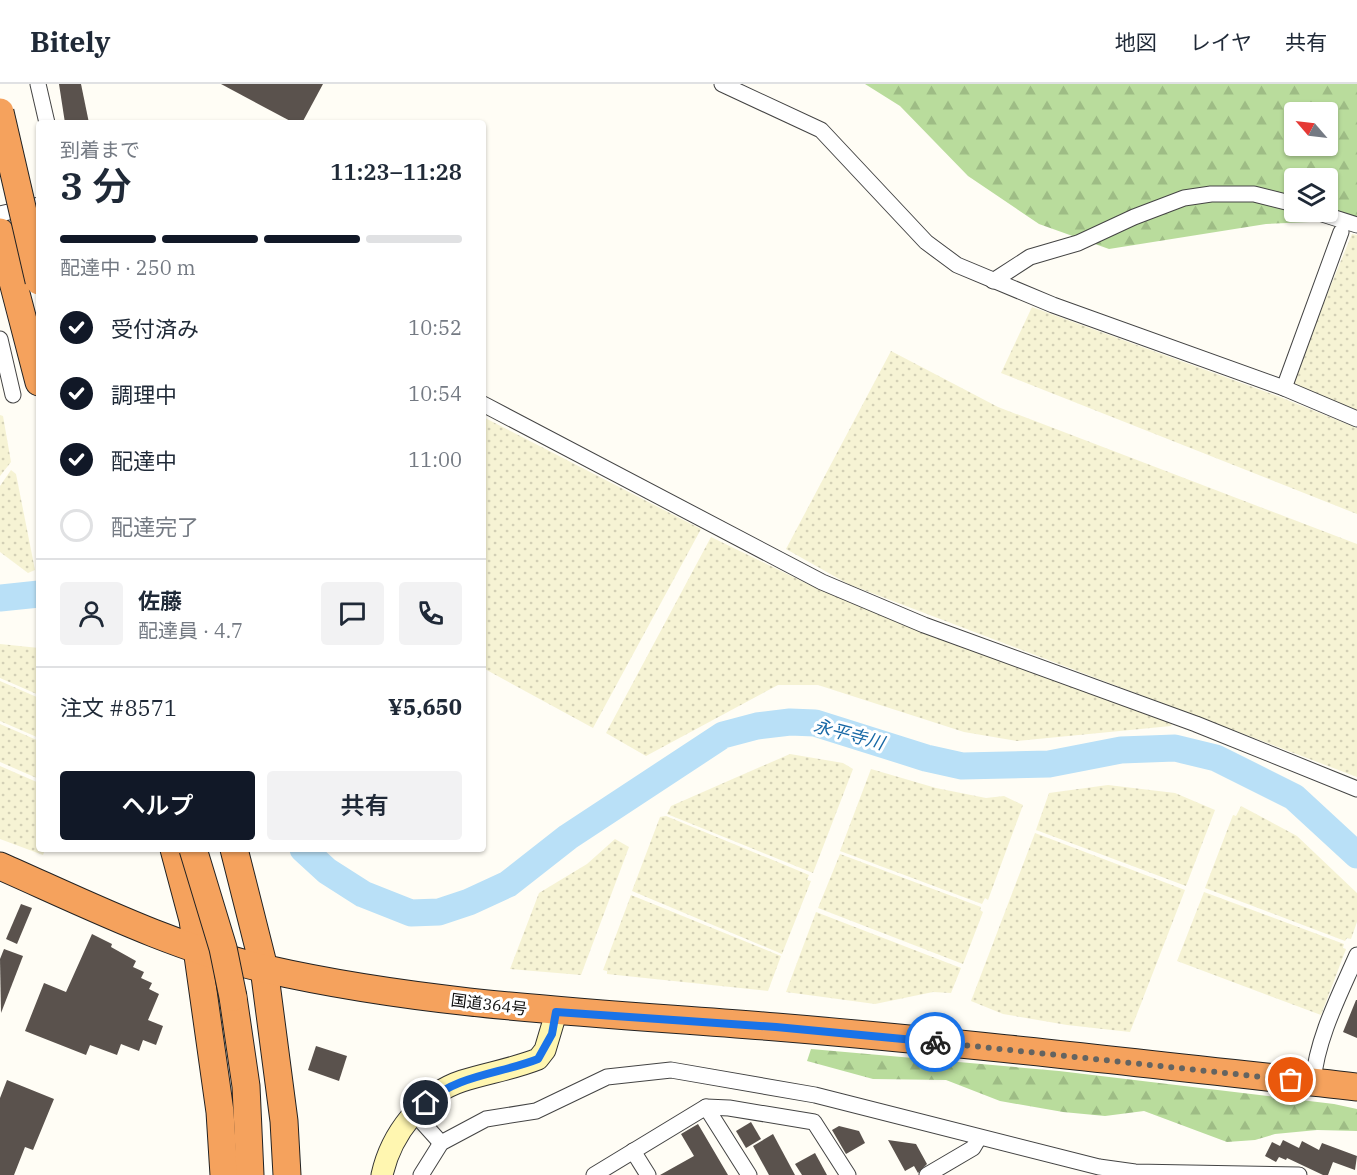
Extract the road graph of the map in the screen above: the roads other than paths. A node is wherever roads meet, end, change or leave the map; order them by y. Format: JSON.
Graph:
{"nodes":[{"id":1,"x":38,"y":84,"type":"edge"},
{"id":2,"x":722,"y":84,"type":"edge"},
{"id":3,"x":0,"y":112,"type":"edge"},
{"id":4,"x":45,"y":120,"type":"edge"},
{"id":5,"x":1284,"y":202,"type":"edge"},
{"id":6,"x":36,"y":206,"type":"edge"},
{"id":7,"x":0,"y":214,"type":"edge"},
{"id":8,"x":1338,"y":219,"type":"edge"},
{"id":9,"x":1357,"y":225,"type":"edge"},
{"id":10,"x":0,"y":232,"type":"edge"},
{"id":11,"x":1341,"y":232,"type":"dead end"},
{"id":12,"x":36,"y":268,"type":"edge"},
{"id":13,"x":993,"y":281,"type":"junction"},
{"id":14,"x":0,"y":339,"type":"edge"},
{"id":15,"x":36,"y":370,"type":"edge"},
{"id":16,"x":1284,"y":388,"type":"junction"},
{"id":17,"x":13,"y":395,"type":"dead end"},
{"id":18,"x":486,"y":406,"type":"edge"},
{"id":19,"x":1357,"y":419,"type":"edge"},
{"id":20,"x":1357,"y":789,"type":"edge"},
{"id":21,"x":175,"y":852,"type":"edge"},
{"id":22,"x":194,"y":852,"type":"edge"},
{"id":23,"x":235,"y":852,"type":"edge"},
{"id":24,"x":0,"y":866,"type":"edge"},
{"id":25,"x":196,"y":949,"type":"junction"},
{"id":26,"x":1357,"y":956,"type":"edge"},
{"id":27,"x":264,"y":968,"type":"junction"},
{"id":28,"x":556,"y":1012,"type":"junction"},
{"id":29,"x":1313,"y":1082,"type":"junction"},
{"id":30,"x":1357,"y":1087,"type":"edge"},
{"id":31,"x":706,"y":1107,"type":"junction"},
{"id":32,"x":414,"y":1113,"type":"junction"},
{"id":33,"x":979,"y":1138,"type":"junction"},
{"id":34,"x":441,"y":1143,"type":"junction"},
{"id":35,"x":633,"y":1151,"type":"junction"},
{"id":36,"x":1097,"y":1171,"type":"edge"},
{"id":37,"x":1198,"y":1174,"type":"edge"},
{"id":38,"x":224,"y":1175,"type":"edge"},
{"id":39,"x":250,"y":1175,"type":"edge"},
{"id":40,"x":287,"y":1175,"type":"edge"},
{"id":41,"x":381,"y":1175,"type":"edge"},
{"id":42,"x":422,"y":1175,"type":"edge"},
{"id":43,"x":594,"y":1175,"type":"edge"},
{"id":44,"x":648,"y":1175,"type":"edge"},
{"id":45,"x":749,"y":1175,"type":"edge"},
{"id":46,"x":848,"y":1175,"type":"edge"},
{"id":47,"x":927,"y":1175,"type":"edge"},
{"id":48,"x":1299,"y":1175,"type":"edge"}],
"edges":[{"from":1,"to":4,"type":"street"},
{"from":2,"to":13,"type":"street"},
{"from":3,"to":12,"type":"highway","bridge":true},
{"from":5,"to":13,"type":"street"},
{"from":6,"to":7,"type":"street"},
{"from":8,"to":9,"type":"street"},
{"from":10,"to":15,"type":"highway"},
{"from":11,"to":16,"type":"street"},
{"from":13,"to":16,"type":"street"},
{"from":14,"to":17,"type":"street"},
{"from":16,"to":19,"type":"street"},
{"from":18,"to":20,"type":"street"},
{"from":21,"to":25,"type":"highway"},
{"from":22,"to":39,"type":"highway","bridge":true},
{"from":23,"to":27,"type":"highway"},
{"from":24,"to":25,"type":"highway","name":"国道364号"},
{"from":25,"to":27,"type":"highway","name":"国道364号"},
{"from":25,"to":38,"type":"highway"},
{"from":26,"to":29,"type":"street"},
{"from":27,"to":28,"type":"highway","name":"国道364号"},
{"from":27,"to":40,"type":"highway"},
{"from":28,"to":29,"type":"highway","name":"国道364号"},
{"from":28,"to":32,"type":"main road"},
{"from":29,"to":30,"type":"highway","name":"国道364号"},
{"from":31,"to":35,"type":"street"},
{"from":31,"to":45,"type":"street"},
{"from":31,"to":46,"type":"street"},
{"from":32,"to":34,"type":"street"},
{"from":32,"to":41,"type":"main road"},
{"from":33,"to":34,"type":"street"},
{"from":33,"to":36,"type":"street"},
{"from":33,"to":47,"type":"street"},
{"from":34,"to":42,"type":"street"},
{"from":35,"to":43,"type":"street"},
{"from":35,"to":44,"type":"street"},
{"from":36,"to":37,"type":"street"},
{"from":37,"to":48,"type":"street"}]}
